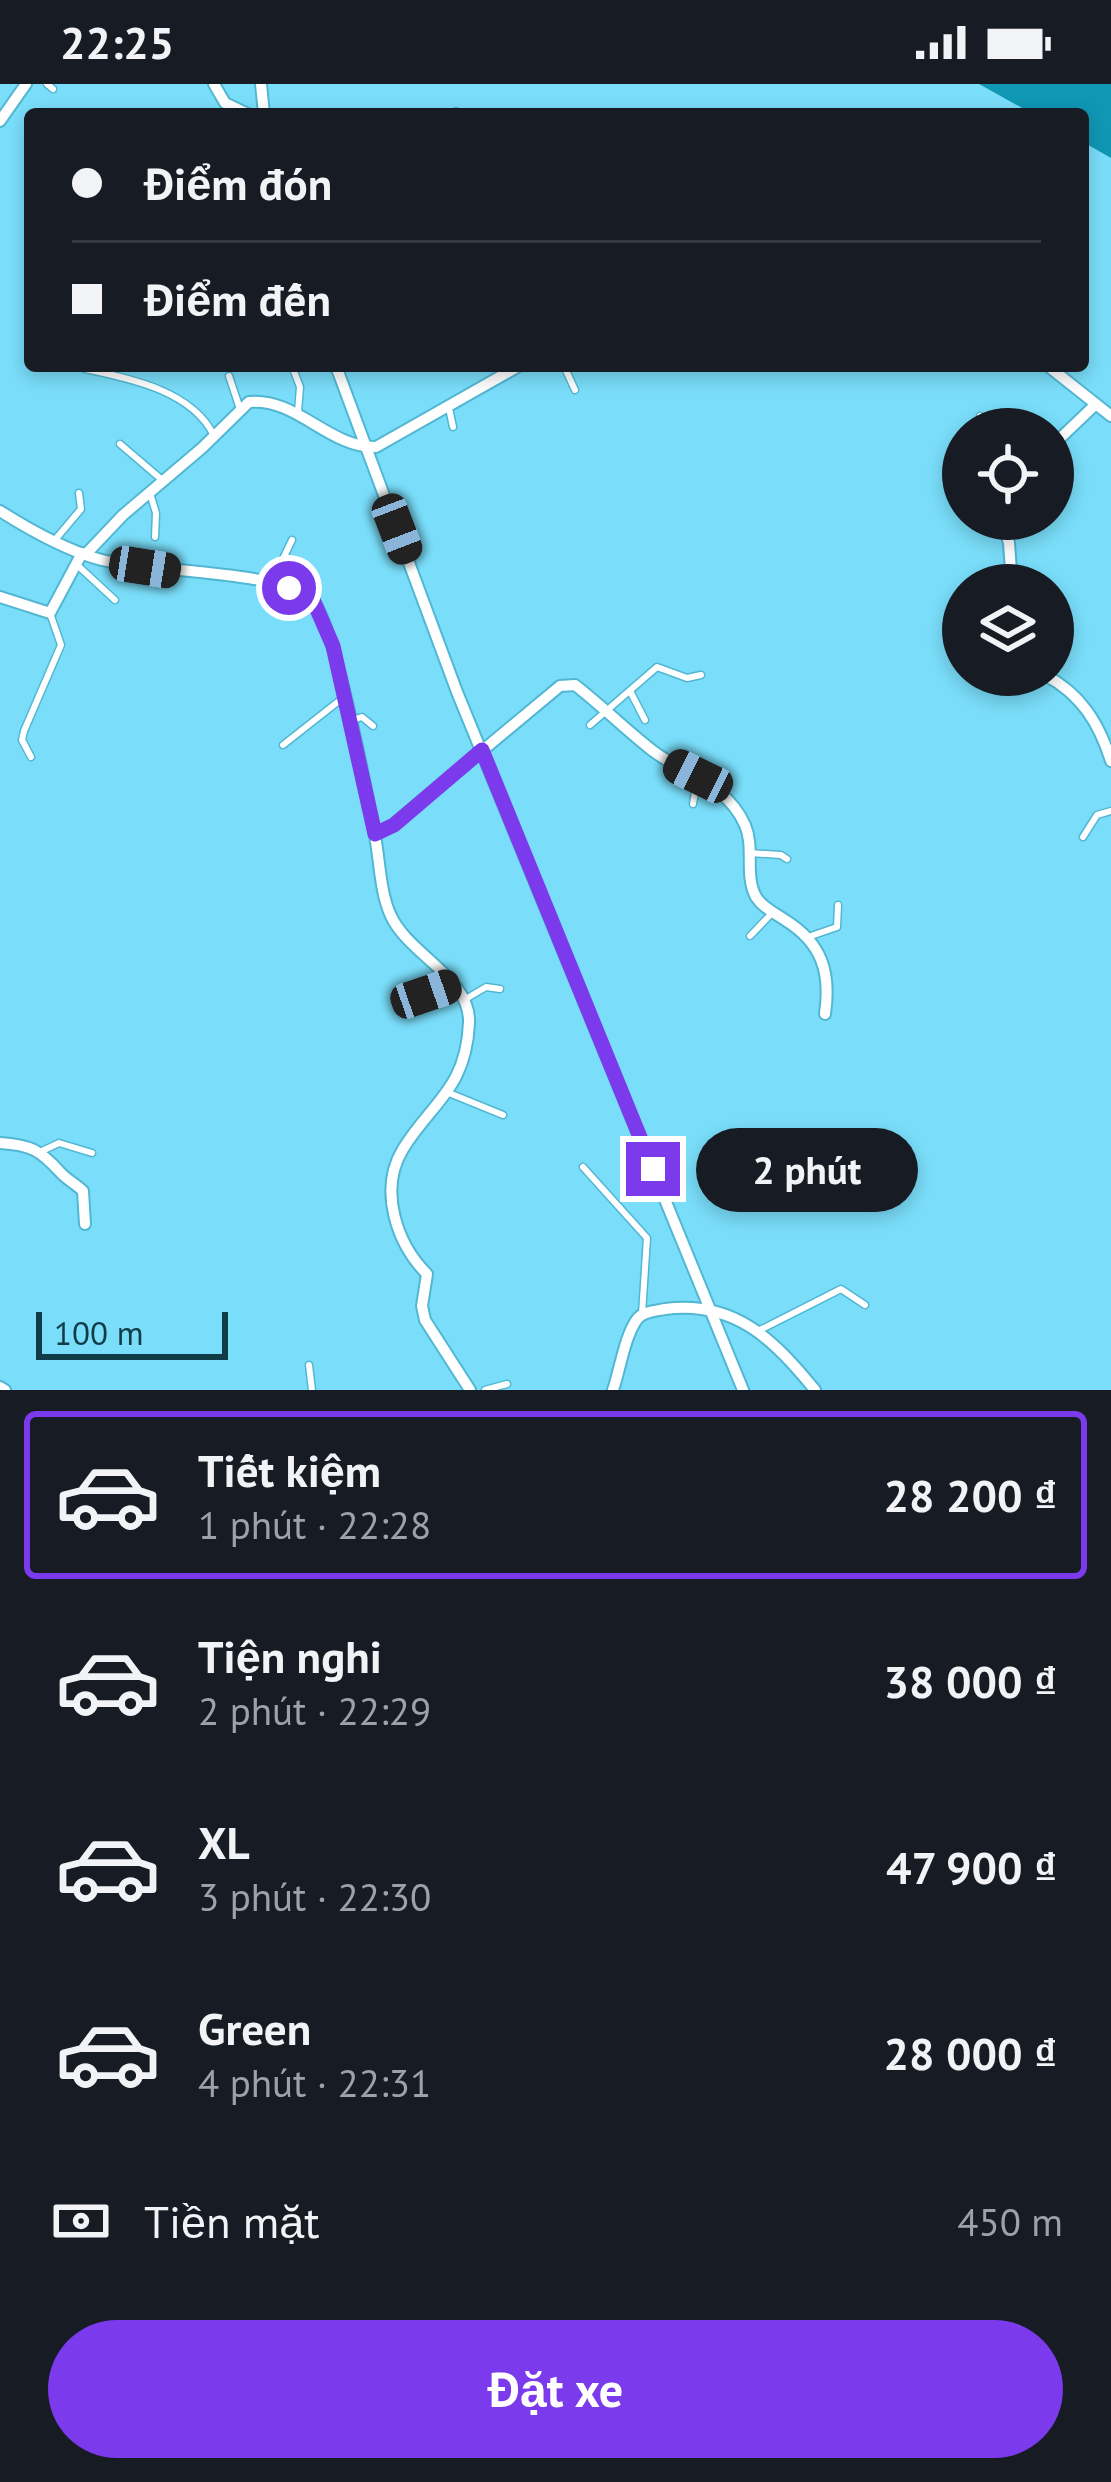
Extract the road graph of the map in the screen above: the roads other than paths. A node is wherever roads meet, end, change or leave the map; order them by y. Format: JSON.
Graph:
{"nodes":[{"id":1,"x":26,"y":84,"type":"edge"},
{"id":2,"x":0,"y":121,"type":"edge"},
{"id":3,"x":96,"y":372,"type":"edge"},
{"id":4,"x":294,"y":372,"type":"edge"},
{"id":5,"x":338,"y":372,"type":"edge"},
{"id":6,"x":508,"y":372,"type":"edge"},
{"id":7,"x":568,"y":372,"type":"edge"},
{"id":8,"x":1057,"y":372,"type":"edge"},
{"id":9,"x":229,"y":376,"type":"dead end"},
{"id":10,"x":575,"y":390,"type":"dead end"},
{"id":11,"x":448,"y":404,"type":"junction"},
{"id":12,"x":1095,"y":405,"type":"junction"},
{"id":13,"x":240,"y":410,"type":"junction"},
{"id":14,"x":297,"y":415,"type":"junction"},
{"id":15,"x":1111,"y":416,"type":"edge"},
{"id":16,"x":1074,"y":425,"type":"edge"},
{"id":17,"x":453,"y":427,"type":"dead end"},
{"id":18,"x":214,"y":436,"type":"junction"},
{"id":19,"x":120,"y":444,"type":"dead end"},
{"id":20,"x":366,"y":447,"type":"junction"},
{"id":21,"x":164,"y":482,"type":"junction"},
{"id":22,"x":79,"y":493,"type":"dead end"},
{"id":23,"x":150,"y":493,"type":"junction"},
{"id":24,"x":0,"y":512,"type":"edge"},
{"id":25,"x":155,"y":537,"type":"dead end"},
{"id":26,"x":292,"y":540,"type":"dead end"},
{"id":27,"x":54,"y":541,"type":"junction"},
{"id":28,"x":81,"y":557,"type":"junction"},
{"id":29,"x":279,"y":586,"type":"junction"},
{"id":30,"x":0,"y":597,"type":"edge"},
{"id":31,"x":115,"y":600,"type":"dead end"},
{"id":32,"x":50,"y":613,"type":"junction"},
{"id":33,"x":701,"y":675,"type":"dead end"},
{"id":34,"x":630,"y":691,"type":"junction"},
{"id":35,"x":1074,"y":695,"type":"edge"},
{"id":36,"x":344,"y":697,"type":"junction"},
{"id":37,"x":608,"y":711,"type":"junction"},
{"id":38,"x":645,"y":720,"type":"dead end"},
{"id":39,"x":350,"y":722,"type":"junction"},
{"id":40,"x":590,"y":725,"type":"dead end"},
{"id":41,"x":373,"y":726,"type":"dead end"},
{"id":42,"x":283,"y":745,"type":"dead end"},
{"id":43,"x":482,"y":750,"type":"junction"},
{"id":44,"x":32,"y":757,"type":"dead end"},
{"id":45,"x":1111,"y":761,"type":"edge"},
{"id":46,"x":698,"y":776,"type":"junction"},
{"id":47,"x":693,"y":805,"type":"dead end"},
{"id":48,"x":1111,"y":811,"type":"edge"},
{"id":49,"x":375,"y":834,"type":"junction"},
{"id":50,"x":1083,"y":837,"type":"dead end"},
{"id":51,"x":750,"y":853,"type":"junction"},
{"id":52,"x":787,"y":859,"type":"dead end"},
{"id":53,"x":838,"y":904,"type":"dead end"},
{"id":54,"x":773,"y":912,"type":"junction"},
{"id":55,"x":750,"y":935,"type":"dead end"},
{"id":56,"x":808,"y":937,"type":"junction"},
{"id":57,"x":453,"y":985,"type":"junction"},
{"id":58,"x":500,"y":988,"type":"dead end"},
{"id":59,"x":464,"y":1000,"type":"junction"},
{"id":60,"x":399,"y":1003,"type":"dead end"},
{"id":61,"x":825,"y":1014,"type":"dead end"},
{"id":62,"x":448,"y":1093,"type":"junction"},
{"id":63,"x":503,"y":1114,"type":"dead end"},
{"id":64,"x":0,"y":1143,"type":"edge"},
{"id":65,"x":42,"y":1151,"type":"junction"},
{"id":66,"x":92,"y":1154,"type":"dead end"},
{"id":67,"x":583,"y":1166,"type":"dead end"},
{"id":68,"x":85,"y":1224,"type":"dead end"},
{"id":69,"x":866,"y":1305,"type":"dead end"},
{"id":70,"x":711,"y":1311,"type":"junction"},
{"id":71,"x":642,"y":1314,"type":"junction"},
{"id":72,"x":760,"y":1330,"type":"junction"},
{"id":73,"x":309,"y":1365,"type":"dead end"},
{"id":74,"x":507,"y":1384,"type":"dead end"},
{"id":75,"x":312,"y":1390,"type":"edge"},
{"id":76,"x":470,"y":1390,"type":"edge"},
{"id":77,"x":485,"y":1390,"type":"edge"},
{"id":78,"x":614,"y":1390,"type":"edge"},
{"id":79,"x":743,"y":1390,"type":"edge"},
{"id":80,"x":815,"y":1390,"type":"edge"}],
"edges":[{"from":1,"to":2,"type":"street"},
{"from":3,"to":18,"type":"lane"},
{"from":4,"to":14,"type":"lane"},
{"from":5,"to":20,"type":"street"},
{"from":6,"to":11,"type":"street"},
{"from":7,"to":10,"type":"lane"},
{"from":8,"to":12,"type":"street"},
{"from":9,"to":13,"type":"lane"},
{"from":11,"to":17,"type":"lane"},
{"from":11,"to":20,"type":"street"},
{"from":12,"to":15,"type":"street"},
{"from":12,"to":16,"type":"street"},
{"from":13,"to":14,"type":"street"},
{"from":13,"to":18,"type":"street"},
{"from":14,"to":20,"type":"street"},
{"from":18,"to":21,"type":"street"},
{"from":19,"to":21,"type":"lane"},
{"from":20,"to":43,"type":"street"},
{"from":21,"to":23,"type":"street"},
{"from":22,"to":27,"type":"lane"},
{"from":23,"to":25,"type":"lane"},
{"from":23,"to":28,"type":"street"},
{"from":24,"to":27,"type":"street"},
{"from":26,"to":29,"type":"lane"},
{"from":27,"to":28,"type":"street"},
{"from":28,"to":29,"type":"street"},
{"from":28,"to":31,"type":"lane"},
{"from":28,"to":32,"type":"street"},
{"from":29,"to":36,"type":"street"},
{"from":30,"to":32,"type":"street"},
{"from":32,"to":44,"type":"lane"},
{"from":33,"to":34,"type":"lane"},
{"from":34,"to":37,"type":"lane"},
{"from":34,"to":38,"type":"lane"},
{"from":35,"to":45,"type":"street"},
{"from":36,"to":39,"type":"street"},
{"from":36,"to":42,"type":"lane"},
{"from":37,"to":40,"type":"lane"},
{"from":37,"to":43,"type":"street"},
{"from":37,"to":46,"type":"street"},
{"from":39,"to":41,"type":"lane"},
{"from":39,"to":49,"type":"street"},
{"from":43,"to":49,"type":"street"},
{"from":43,"to":70,"type":"street"},
{"from":46,"to":47,"type":"lane"},
{"from":46,"to":51,"type":"street"},
{"from":48,"to":50,"type":"lane"},
{"from":49,"to":57,"type":"street"},
{"from":51,"to":52,"type":"lane"},
{"from":51,"to":54,"type":"street"},
{"from":53,"to":56,"type":"lane"},
{"from":54,"to":55,"type":"lane"},
{"from":54,"to":56,"type":"street"},
{"from":56,"to":61,"type":"street"},
{"from":57,"to":59,"type":"street"},
{"from":57,"to":60,"type":"lane"},
{"from":58,"to":59,"type":"lane"},
{"from":59,"to":62,"type":"street"},
{"from":62,"to":63,"type":"lane"},
{"from":62,"to":76,"type":"street"},
{"from":64,"to":65,"type":"street"},
{"from":65,"to":66,"type":"lane"},
{"from":65,"to":68,"type":"street"},
{"from":67,"to":71,"type":"lane"},
{"from":69,"to":72,"type":"lane"},
{"from":70,"to":71,"type":"street"},
{"from":70,"to":72,"type":"street"},
{"from":70,"to":79,"type":"street"},
{"from":71,"to":78,"type":"street"},
{"from":72,"to":80,"type":"street"},
{"from":73,"to":75,"type":"lane"},
{"from":74,"to":77,"type":"lane"}]}
